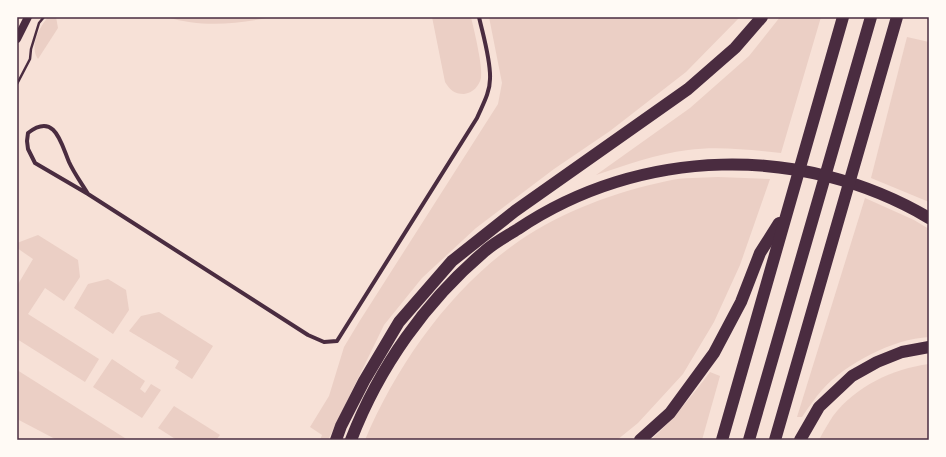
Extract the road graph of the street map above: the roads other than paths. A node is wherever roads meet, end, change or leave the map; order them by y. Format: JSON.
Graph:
{"nodes":[{"id":1,"x":28,"y":17,"type":"edge"},
{"id":2,"x":479,"y":17,"type":"edge"},
{"id":3,"x":762,"y":17,"type":"edge"},
{"id":4,"x":871,"y":17,"type":"edge"},
{"id":5,"x":897,"y":17,"type":"edge"},
{"id":6,"x":841,"y":22,"type":"edge"},
{"id":7,"x":17,"y":39,"type":"edge"},
{"id":8,"x":88,"y":194,"type":"junction"},
{"id":9,"x":786,"y":212,"type":"junction"},
{"id":10,"x":929,"y":218,"type":"edge"},
{"id":11,"x":929,"y":348,"type":"edge"},
{"id":12,"x":336,"y":440,"type":"edge"},
{"id":13,"x":351,"y":440,"type":"edge"},
{"id":14,"x":640,"y":440,"type":"edge"},
{"id":15,"x":722,"y":440,"type":"edge"},
{"id":16,"x":749,"y":440,"type":"edge"},
{"id":17,"x":775,"y":440,"type":"edge"},
{"id":18,"x":800,"y":440,"type":"edge"}],
"edges":[{"from":1,"to":7,"type":"main road"},
{"from":2,"to":8,"type":"street"},
{"from":3,"to":12,"type":"highway"},
{"from":4,"to":16,"type":"highway"},
{"from":5,"to":17,"type":"highway"},
{"from":6,"to":9,"type":"highway"},
{"from":8,"to":8,"type":"street"},
{"from":9,"to":14,"type":"highway"},
{"from":9,"to":15,"type":"highway"},
{"from":10,"to":13,"type":"highway"},
{"from":11,"to":18,"type":"highway"}]}
